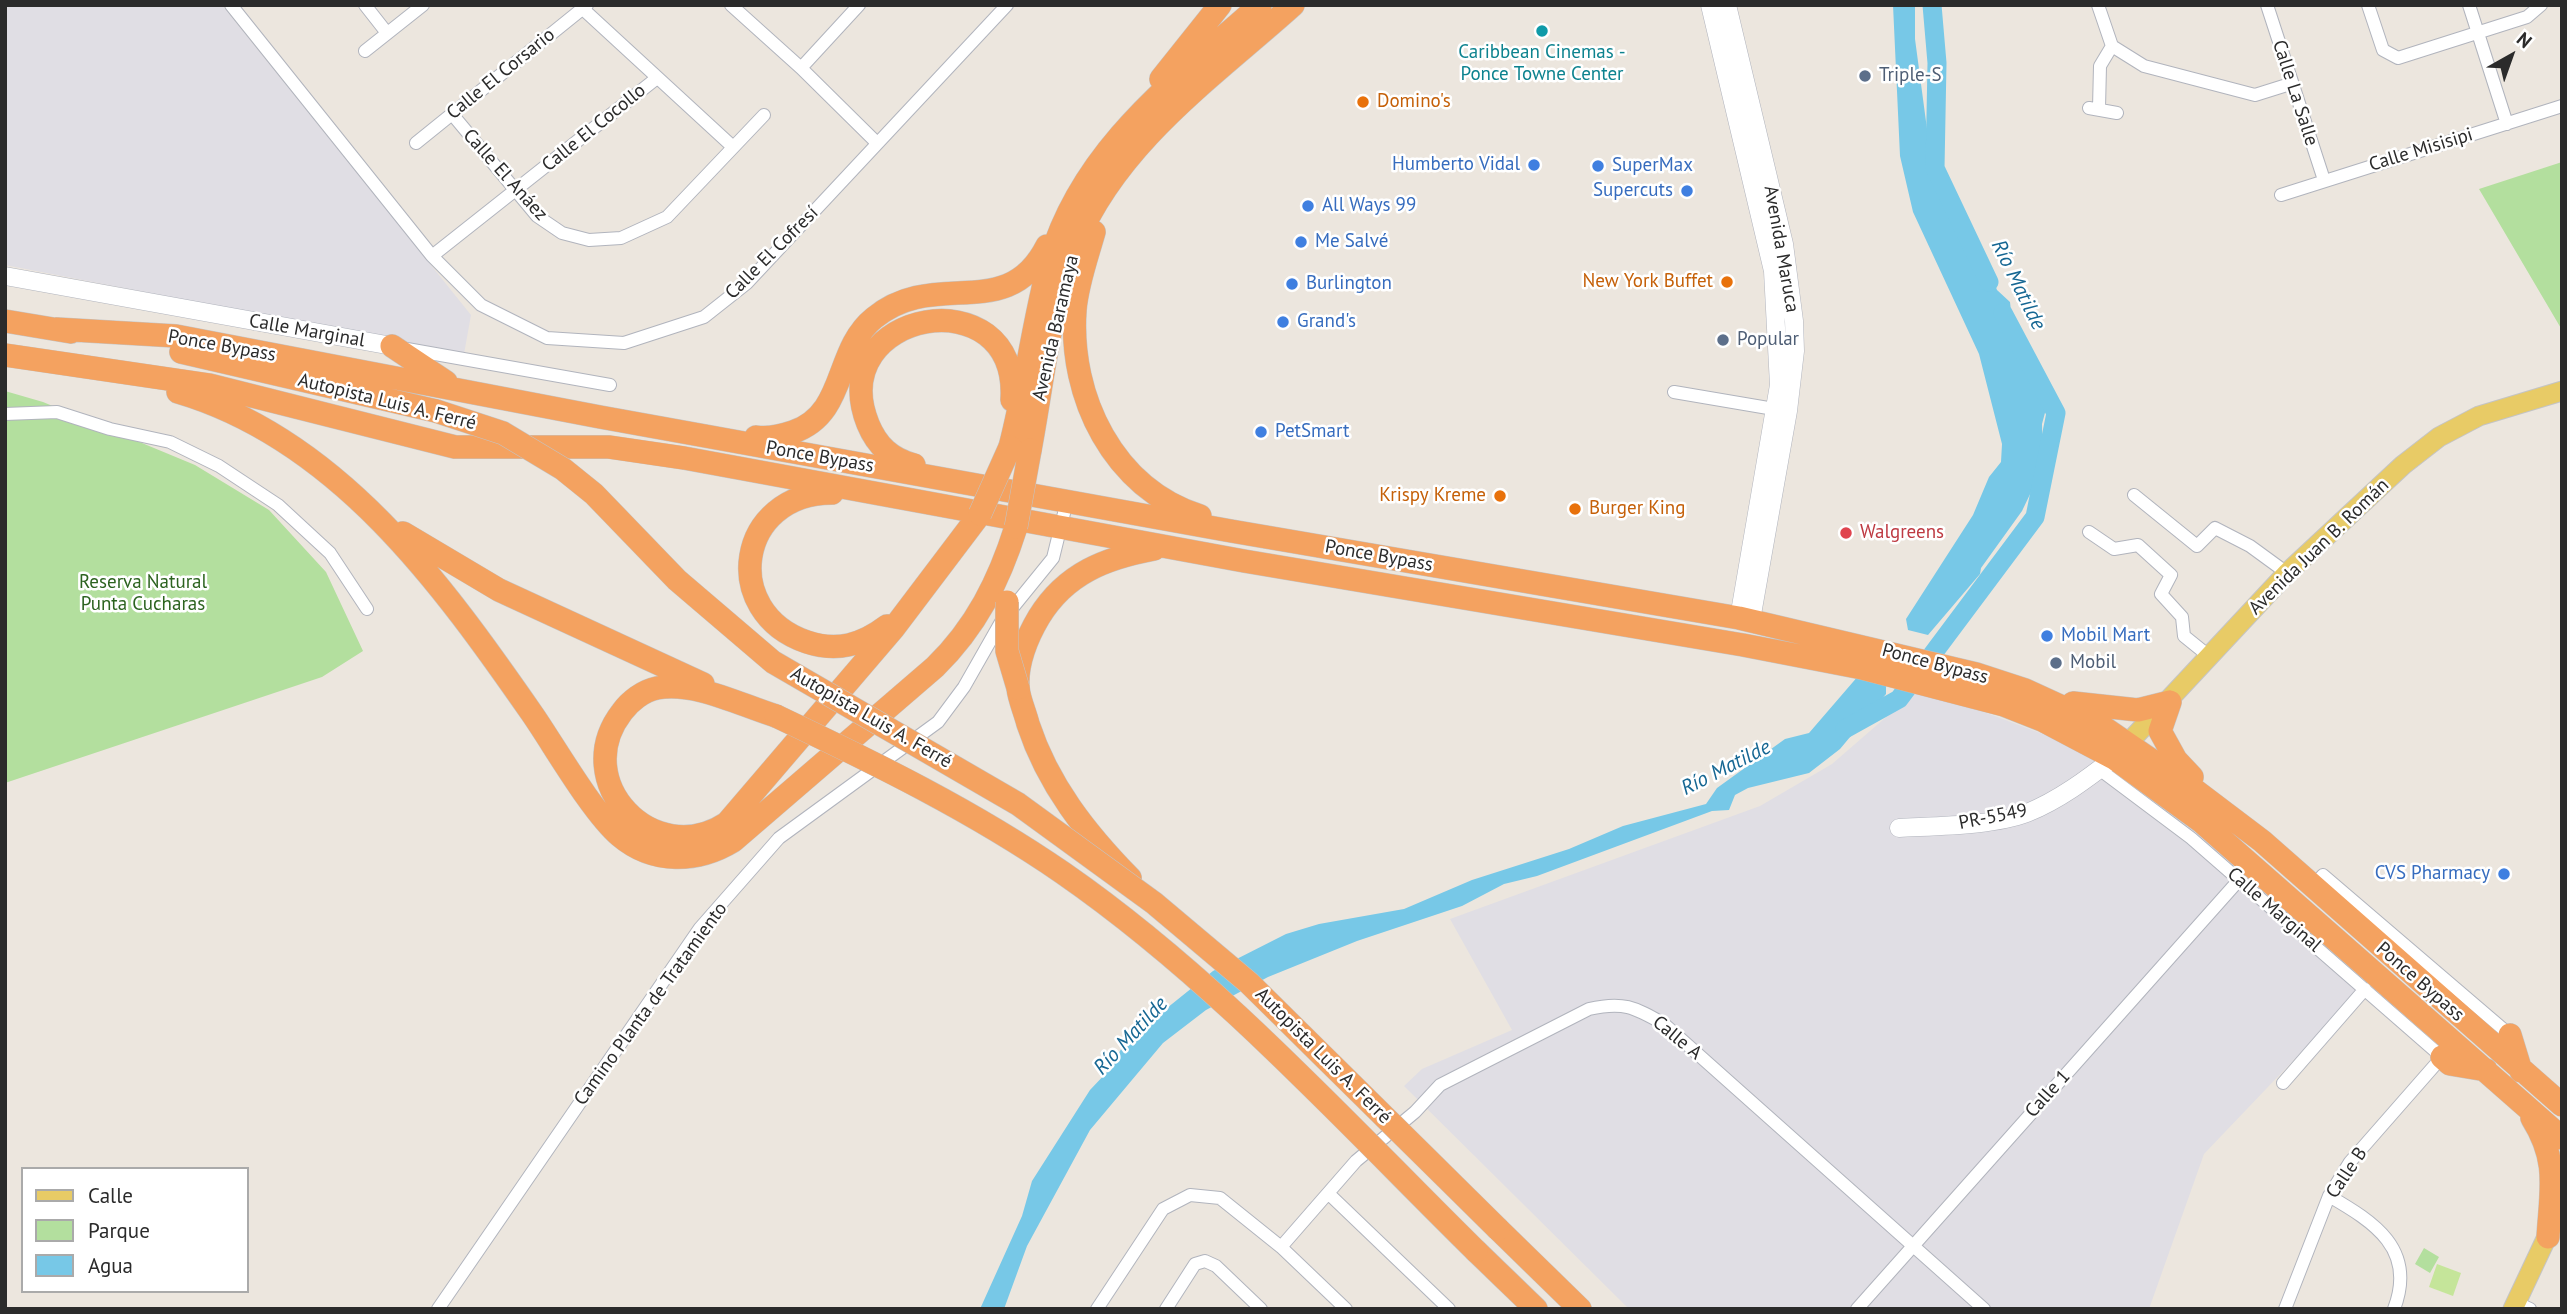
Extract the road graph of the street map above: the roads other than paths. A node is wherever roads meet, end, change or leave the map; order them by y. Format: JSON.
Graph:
{"nodes":[{"id":1,"x":231,"y":5,"type":"edge"},
{"id":2,"x":365,"y":5,"type":"edge"},
{"id":3,"x":423,"y":5,"type":"edge"},
{"id":4,"x":730,"y":5,"type":"edge"},
{"id":5,"x":859,"y":5,"type":"edge"},
{"id":6,"x":1007,"y":5,"type":"edge"},
{"id":7,"x":1220,"y":5,"type":"edge"},
{"id":8,"x":1260,"y":5,"type":"edge"},
{"id":9,"x":1293,"y":5,"type":"edge"},
{"id":10,"x":1710,"y":5,"type":"edge"},
{"id":11,"x":1727,"y":5,"type":"edge"},
{"id":12,"x":2098,"y":5,"type":"edge"},
{"id":13,"x":2267,"y":5,"type":"edge"},
{"id":14,"x":2368,"y":5,"type":"edge"},
{"id":15,"x":2469,"y":5,"type":"edge"},
{"id":16,"x":2541,"y":5,"type":"edge"},
{"id":17,"x":585,"y":7,"type":"edge"},
{"id":18,"x":387,"y":33,"type":"junction"},
{"id":19,"x":2478,"y":33,"type":"junction"},
{"id":20,"x":2112,"y":46,"type":"junction"},
{"id":21,"x":365,"y":51,"type":"dead end"},
{"id":22,"x":801,"y":68,"type":"junction"},
{"id":23,"x":657,"y":78,"type":"junction"},
{"id":24,"x":2290,"y":83,"type":"junction"},
{"id":25,"x":2562,"y":106,"type":"edge"},
{"id":26,"x":2117,"y":113,"type":"dead end"},
{"id":27,"x":452,"y":114,"type":"junction"},
{"id":28,"x":764,"y":115,"type":"dead end"},
{"id":29,"x":2507,"y":124,"type":"junction"},
{"id":30,"x":1125,"y":127,"type":"junction"},
{"id":31,"x":416,"y":143,"type":"dead end"},
{"id":32,"x":877,"y":143,"type":"junction"},
{"id":33,"x":733,"y":147,"type":"junction"},
{"id":34,"x":1110,"y":180,"type":"junction"},
{"id":35,"x":2324,"y":180,"type":"junction"},
{"id":36,"x":515,"y":191,"type":"junction"},
{"id":37,"x":1077,"y":195,"type":"junction"},
{"id":38,"x":2281,"y":195,"type":"dead end"},
{"id":39,"x":432,"y":256,"type":"junction"},
{"id":40,"x":5,"y":276,"type":"edge"},
{"id":41,"x":5,"y":321,"type":"edge"},
{"id":42,"x":57,"y":329,"type":"junction"},
{"id":43,"x":392,"y":346,"type":"junction"},
{"id":44,"x":5,"y":355,"type":"edge"},
{"id":45,"x":118,"y":373,"type":"junction"},
{"id":46,"x":610,"y":385,"type":"dead end"},
{"id":47,"x":2562,"y":391,"type":"edge"},
{"id":48,"x":468,"y":392,"type":"junction"},
{"id":49,"x":1674,"y":392,"type":"dead end"},
{"id":50,"x":1774,"y":409,"type":"junction"},
{"id":51,"x":5,"y":414,"type":"edge"},
{"id":52,"x":754,"y":440,"type":"junction"},
{"id":53,"x":1017,"y":445,"type":"junction"},
{"id":54,"x":956,"y":481,"type":"junction"},
{"id":55,"x":867,"y":492,"type":"junction"},
{"id":56,"x":2134,"y":495,"type":"dead end"},
{"id":57,"x":1068,"y":501,"type":"junction"},
{"id":58,"x":380,"y":518,"type":"junction"},
{"id":59,"x":1016,"y":527,"type":"junction"},
{"id":60,"x":1061,"y":528,"type":"junction"},
{"id":61,"x":1231,"y":531,"type":"junction"},
{"id":62,"x":2089,"y":532,"type":"dead end"},
{"id":63,"x":1170,"y":546,"type":"junction"},
{"id":64,"x":2287,"y":573,"type":"junction"},
{"id":65,"x":909,"y":608,"type":"junction"},
{"id":66,"x":367,"y":609,"type":"dead end"},
{"id":67,"x":1745,"y":619,"type":"junction"},
{"id":68,"x":2210,"y":657,"type":"junction"},
{"id":69,"x":1866,"y":658,"type":"junction"},
{"id":70,"x":1952,"y":679,"type":"junction"},
{"id":71,"x":1018,"y":688,"type":"junction"},
{"id":72,"x":2038,"y":695,"type":"junction"},
{"id":73,"x":2169,"y":702,"type":"junction"},
{"id":74,"x":776,"y":716,"type":"junction"},
{"id":75,"x":2114,"y":757,"type":"junction"},
{"id":76,"x":2234,"y":820,"type":"junction"},
{"id":77,"x":1899,"y":828,"type":"dead end"},
{"id":78,"x":2239,"y":880,"type":"junction"},
{"id":79,"x":2313,"y":886,"type":"junction"},
{"id":80,"x":1154,"y":903,"type":"junction"},
{"id":81,"x":2365,"y":989,"type":"junction"},
{"id":82,"x":2510,"y":1035,"type":"joint"},
{"id":83,"x":2442,"y":1057,"type":"junction"},
{"id":84,"x":2486,"y":1070,"type":"junction"},
{"id":85,"x":2283,"y":1083,"type":"dead end"},
{"id":86,"x":2526,"y":1085,"type":"junction"},
{"id":87,"x":2562,"y":1088,"type":"edge"},
{"id":88,"x":2562,"y":1105,"type":"edge"},
{"id":89,"x":2562,"y":1138,"type":"edge"},
{"id":90,"x":1329,"y":1195,"type":"junction"},
{"id":91,"x":2329,"y":1196,"type":"junction"},
{"id":92,"x":2562,"y":1201,"type":"edge"},
{"id":93,"x":2555,"y":1233,"type":"edge"},
{"id":94,"x":1913,"y":1246,"type":"junction"},
{"id":95,"x":1281,"y":1248,"type":"junction"},
{"id":96,"x":2519,"y":1307,"type":"edge"},
{"id":97,"x":438,"y":1309,"type":"edge"},
{"id":98,"x":1097,"y":1309,"type":"edge"},
{"id":99,"x":1166,"y":1309,"type":"edge"},
{"id":100,"x":1261,"y":1309,"type":"edge"},
{"id":101,"x":1346,"y":1309,"type":"edge"},
{"id":102,"x":1449,"y":1309,"type":"edge"},
{"id":103,"x":1536,"y":1309,"type":"edge"},
{"id":104,"x":1580,"y":1309,"type":"edge"},
{"id":105,"x":1857,"y":1309,"type":"edge"},
{"id":106,"x":1984,"y":1309,"type":"edge"},
{"id":107,"x":2285,"y":1309,"type":"edge"},
{"id":108,"x":2394,"y":1309,"type":"edge"}],
"edges":[{"from":1,"to":39,"type":"street","name":"Calle El Cofresí"},
{"from":2,"to":18,"type":"street"},
{"from":3,"to":18,"type":"street"},
{"from":4,"to":22,"type":"street"},
{"from":5,"to":22,"type":"street"},
{"from":6,"to":32,"type":"street","name":"Calle El Cofresí"},
{"from":7,"to":30,"type":"highway"},
{"from":8,"to":30,"type":"highway","name":"Avenida Baramaya"},
{"from":9,"to":34,"type":"highway","name":"Avenida Baramaya"},
{"from":10,"to":50,"type":"street","name":"Avenida Maruca"},
{"from":11,"to":67,"type":"street","name":"Avenida Maruca"},
{"from":12,"to":20,"type":"street"},
{"from":13,"to":24,"type":"street","name":"Calle La Salle"},
{"from":14,"to":19,"type":"street"},
{"from":15,"to":19,"type":"street"},
{"from":16,"to":19,"type":"street"},
{"from":17,"to":23,"type":"street"},
{"from":17,"to":27,"type":"street","name":"Calle El Corsario"},
{"from":18,"to":21,"type":"street"},
{"from":19,"to":29,"type":"street"},
{"from":20,"to":24,"type":"street"},
{"from":20,"to":26,"type":"street"},
{"from":22,"to":32,"type":"street"},
{"from":23,"to":33,"type":"street"},
{"from":23,"to":36,"type":"street","name":"Calle El Cocollo"},
{"from":24,"to":35,"type":"street","name":"Calle La Salle"},
{"from":25,"to":29,"type":"street","name":"Calle Misisipi"},
{"from":27,"to":31,"type":"street","name":"Calle El Corsario"},
{"from":27,"to":36,"type":"street","name":"Calle El Anáez"},
{"from":28,"to":33,"type":"street","name":"Calle El Anáez"},
{"from":29,"to":35,"type":"street","name":"Calle Misisipi"},
{"from":30,"to":37,"type":"highway","name":"Avenida Baramaya"},
{"from":32,"to":39,"type":"street","name":"Calle El Cofresí"},
{"from":33,"to":36,"type":"street","name":"Calle El Anáez"},
{"from":34,"to":53,"type":"highway","name":"Avenida Baramaya"},
{"from":34,"to":61,"type":"highway"},
{"from":35,"to":38,"type":"street","name":"Calle Misisipi"},
{"from":36,"to":39,"type":"street","name":"Calle El Cocollo"},
{"from":37,"to":52,"type":"highway"},
{"from":37,"to":53,"type":"highway","name":"Avenida Baramaya"},
{"from":40,"to":43,"type":"street","name":"Calle Marginal"},
{"from":41,"to":42,"type":"highway"},
{"from":42,"to":48,"type":"highway","name":"Ponce Bypass"},
{"from":42,"to":80,"type":"highway","name":"Autopista Luis A. Ferré","bridge":true},
{"from":43,"to":46,"type":"street","name":"Calle Marginal"},
{"from":43,"to":48,"type":"highway"},
{"from":44,"to":45,"type":"highway"},
{"from":45,"to":55,"type":"highway","name":"Ponce Bypass"},
{"from":45,"to":58,"type":"highway"},
{"from":47,"to":64,"type":"main road","name":"Avenida Juan B. Román"},
{"from":48,"to":52,"type":"highway","name":"Ponce Bypass"},
{"from":49,"to":50,"type":"street"},
{"from":50,"to":67,"type":"street","name":"Avenida Maruca"},
{"from":51,"to":66,"type":"street"},
{"from":52,"to":54,"type":"highway","name":"Ponce Bypass"},
{"from":53,"to":54,"type":"highway"},
{"from":53,"to":59,"type":"highway","name":"Avenida Baramaya","bridge":true},
{"from":53,"to":65,"type":"highway","name":"Avenida Baramaya","bridge":true},
{"from":54,"to":57,"type":"highway","name":"Ponce Bypass"},
{"from":55,"to":60,"type":"highway","name":"Ponce Bypass"},
{"from":55,"to":65,"type":"highway"},
{"from":56,"to":64,"type":"street"},
{"from":57,"to":60,"type":"street","name":"Camino Planta de Tratamiento"},
{"from":57,"to":61,"type":"highway","name":"Ponce Bypass"},
{"from":58,"to":59,"type":"highway"},
{"from":58,"to":74,"type":"highway","name":"Autopista Luis A. Ferré"},
{"from":59,"to":71,"type":"highway","bridge":true},
{"from":60,"to":63,"type":"highway","name":"Ponce Bypass"},
{"from":60,"to":97,"type":"street","name":"Camino Planta de Tratamiento"},
{"from":61,"to":67,"type":"highway","name":"Ponce Bypass"},
{"from":62,"to":68,"type":"street"},
{"from":63,"to":69,"type":"highway","name":"Ponce Bypass"},
{"from":63,"to":71,"type":"highway"},
{"from":64,"to":68,"type":"main road","name":"Avenida Juan B. Román"},
{"from":65,"to":74,"type":"highway"},
{"from":67,"to":69,"type":"highway","name":"Ponce Bypass"},
{"from":68,"to":73,"type":"main road","name":"Avenida Juan B. Román"},
{"from":69,"to":70,"type":"highway","name":"Ponce Bypass"},
{"from":70,"to":72,"type":"highway","name":"Ponce Bypass"},
{"from":70,"to":75,"type":"highway","name":"Ponce Bypass"},
{"from":71,"to":80,"type":"highway","bridge":true},
{"from":72,"to":73,"type":"highway"},
{"from":72,"to":75,"type":"highway","name":"Ponce Bypass"},
{"from":73,"to":75,"type":"main road","name":"Avenida Juan B. Román"},
{"from":73,"to":76,"type":"highway"},
{"from":74,"to":103,"type":"highway","name":"Autopista Luis A. Ferré","bridge":true},
{"from":75,"to":76,"type":"highway","name":"Ponce Bypass"},
{"from":75,"to":77,"type":"street","name":"PR-5549"},
{"from":75,"to":78,"type":"street","name":"Calle Marginal"},
{"from":75,"to":84,"type":"highway","name":"Ponce Bypass"},
{"from":76,"to":79,"type":"highway","name":"Ponce Bypass"},
{"from":78,"to":81,"type":"street","name":"Calle Marginal"},
{"from":78,"to":94,"type":"street","name":"Calle 1"},
{"from":79,"to":82,"type":"street"},
{"from":79,"to":86,"type":"highway","name":"Ponce Bypass"},
{"from":80,"to":104,"type":"highway","name":"Autopista Luis A. Ferré","bridge":true},
{"from":81,"to":83,"type":"street","name":"Calle Marginal"},
{"from":81,"to":85,"type":"street"},
{"from":82,"to":86,"type":"highway"},
{"from":83,"to":84,"type":"highway"},
{"from":83,"to":91,"type":"street","name":"Calle B"},
{"from":84,"to":86,"type":"highway","name":"Ponce Bypass"},
{"from":86,"to":87,"type":"highway"},
{"from":86,"to":88,"type":"highway","name":"Ponce Bypass"},
{"from":86,"to":89,"type":"highway","name":"Ponce Bypass"},
{"from":86,"to":93,"type":"highway"},
{"from":90,"to":94,"type":"street","name":"Calle A"},
{"from":90,"to":95,"type":"street","name":"Calle A"},
{"from":90,"to":102,"type":"street"},
{"from":91,"to":107,"type":"street","name":"Calle B"},
{"from":91,"to":108,"type":"street"},
{"from":92,"to":93,"type":"main road"},
{"from":93,"to":96,"type":"main road"},
{"from":94,"to":105,"type":"street","name":"Calle 1"},
{"from":94,"to":106,"type":"street","name":"Calle A"},
{"from":95,"to":98,"type":"street"},
{"from":95,"to":101,"type":"street"},
{"from":99,"to":100,"type":"street"}]}
